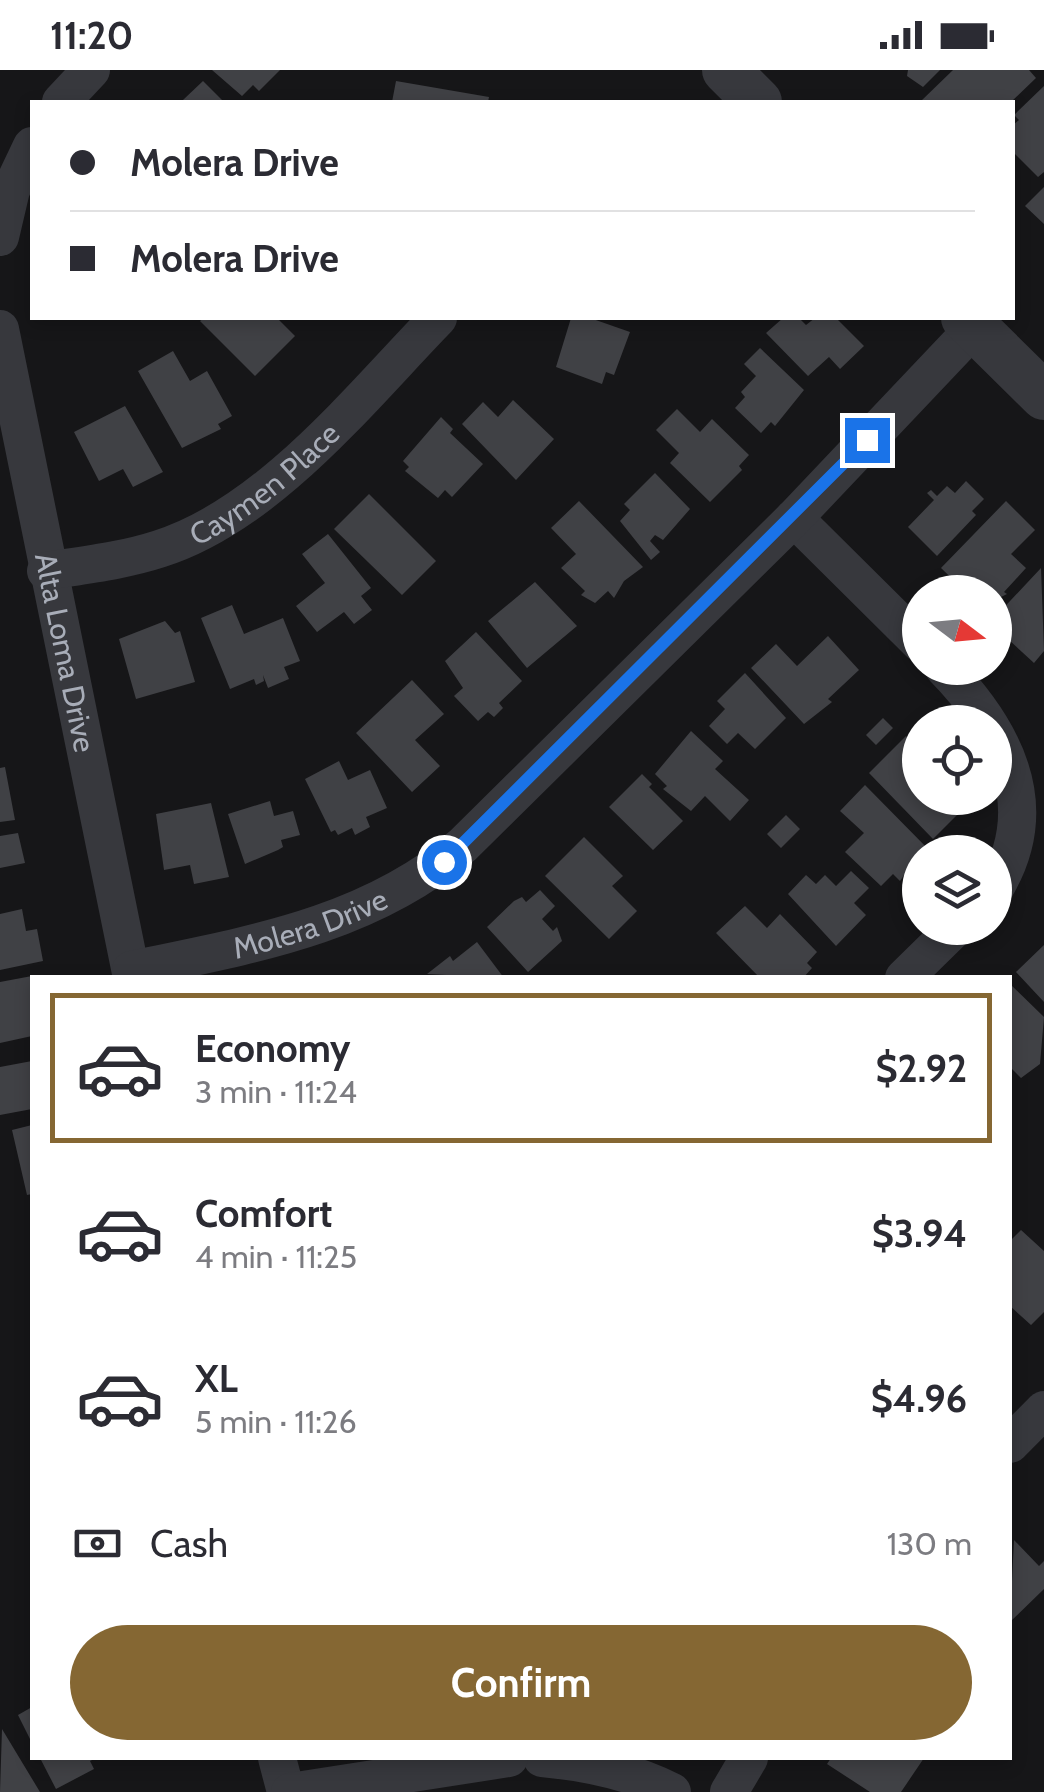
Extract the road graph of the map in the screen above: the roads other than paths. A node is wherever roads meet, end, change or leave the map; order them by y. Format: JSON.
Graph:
{"nodes":[{"id":1,"x":91,"y":70,"type":"edge"},
{"id":2,"x":726,"y":70,"type":"edge"},
{"id":3,"x":63,"y":100,"type":"edge"},
{"id":4,"x":756,"y":100,"type":"edge"},
{"id":5,"x":30,"y":150,"type":"edge"},
{"id":6,"x":0,"y":237,"type":"edge"},
{"id":7,"x":436,"y":320,"type":"edge"},
{"id":8,"x":970,"y":322,"type":"edge"},
{"id":9,"x":0,"y":329,"type":"edge"},
{"id":10,"x":1,"y":337,"type":"edge"},
{"id":11,"x":1044,"y":396,"type":"edge"},
{"id":12,"x":794,"y":518,"type":"junction"},
{"id":13,"x":46,"y":571,"type":"junction"},
{"id":14,"x":902,"y":625,"type":"edge"},
{"id":15,"x":959,"y":685,"type":"edge"},
{"id":16,"x":1012,"y":866,"type":"edge"},
{"id":17,"x":938,"y":945,"type":"edge"},
{"id":18,"x":132,"y":974,"type":"edge"},
{"id":19,"x":907,"y":975,"type":"edge"},
{"id":20,"x":1044,"y":1410,"type":"edge"},
{"id":21,"x":1012,"y":1442,"type":"edge"},
{"id":22,"x":278,"y":1760,"type":"edge"},
{"id":23,"x":496,"y":1760,"type":"edge"},
{"id":24,"x":563,"y":1760,"type":"edge"},
{"id":25,"x":748,"y":1760,"type":"edge"},
{"id":26,"x":288,"y":1792,"type":"edge"},
{"id":27,"x":672,"y":1792,"type":"edge"},
{"id":28,"x":729,"y":1792,"type":"edge"}],
"edges":[{"from":1,"to":3,"type":"street"},
{"from":2,"to":4,"type":"street"},
{"from":5,"to":6,"type":"street"},
{"from":7,"to":13,"type":"street","name":"Caymen Place"},
{"from":8,"to":11,"type":"street"},
{"from":8,"to":12,"type":"street","name":"Molera Drive"},
{"from":9,"to":10,"type":"street","name":"Alta Loma Drive"},
{"from":10,"to":13,"type":"street","name":"Alta Loma Drive"},
{"from":12,"to":14,"type":"street"},
{"from":12,"to":18,"type":"street","name":"Molera Drive"},
{"from":13,"to":18,"type":"street","name":"Alta Loma Drive"},
{"from":15,"to":16,"type":"street"},
{"from":17,"to":19,"type":"street"},
{"from":20,"to":21,"type":"street"},
{"from":22,"to":26,"type":"street"},
{"from":23,"to":26,"type":"street"},
{"from":24,"to":27,"type":"street"},
{"from":25,"to":28,"type":"street"}]}
